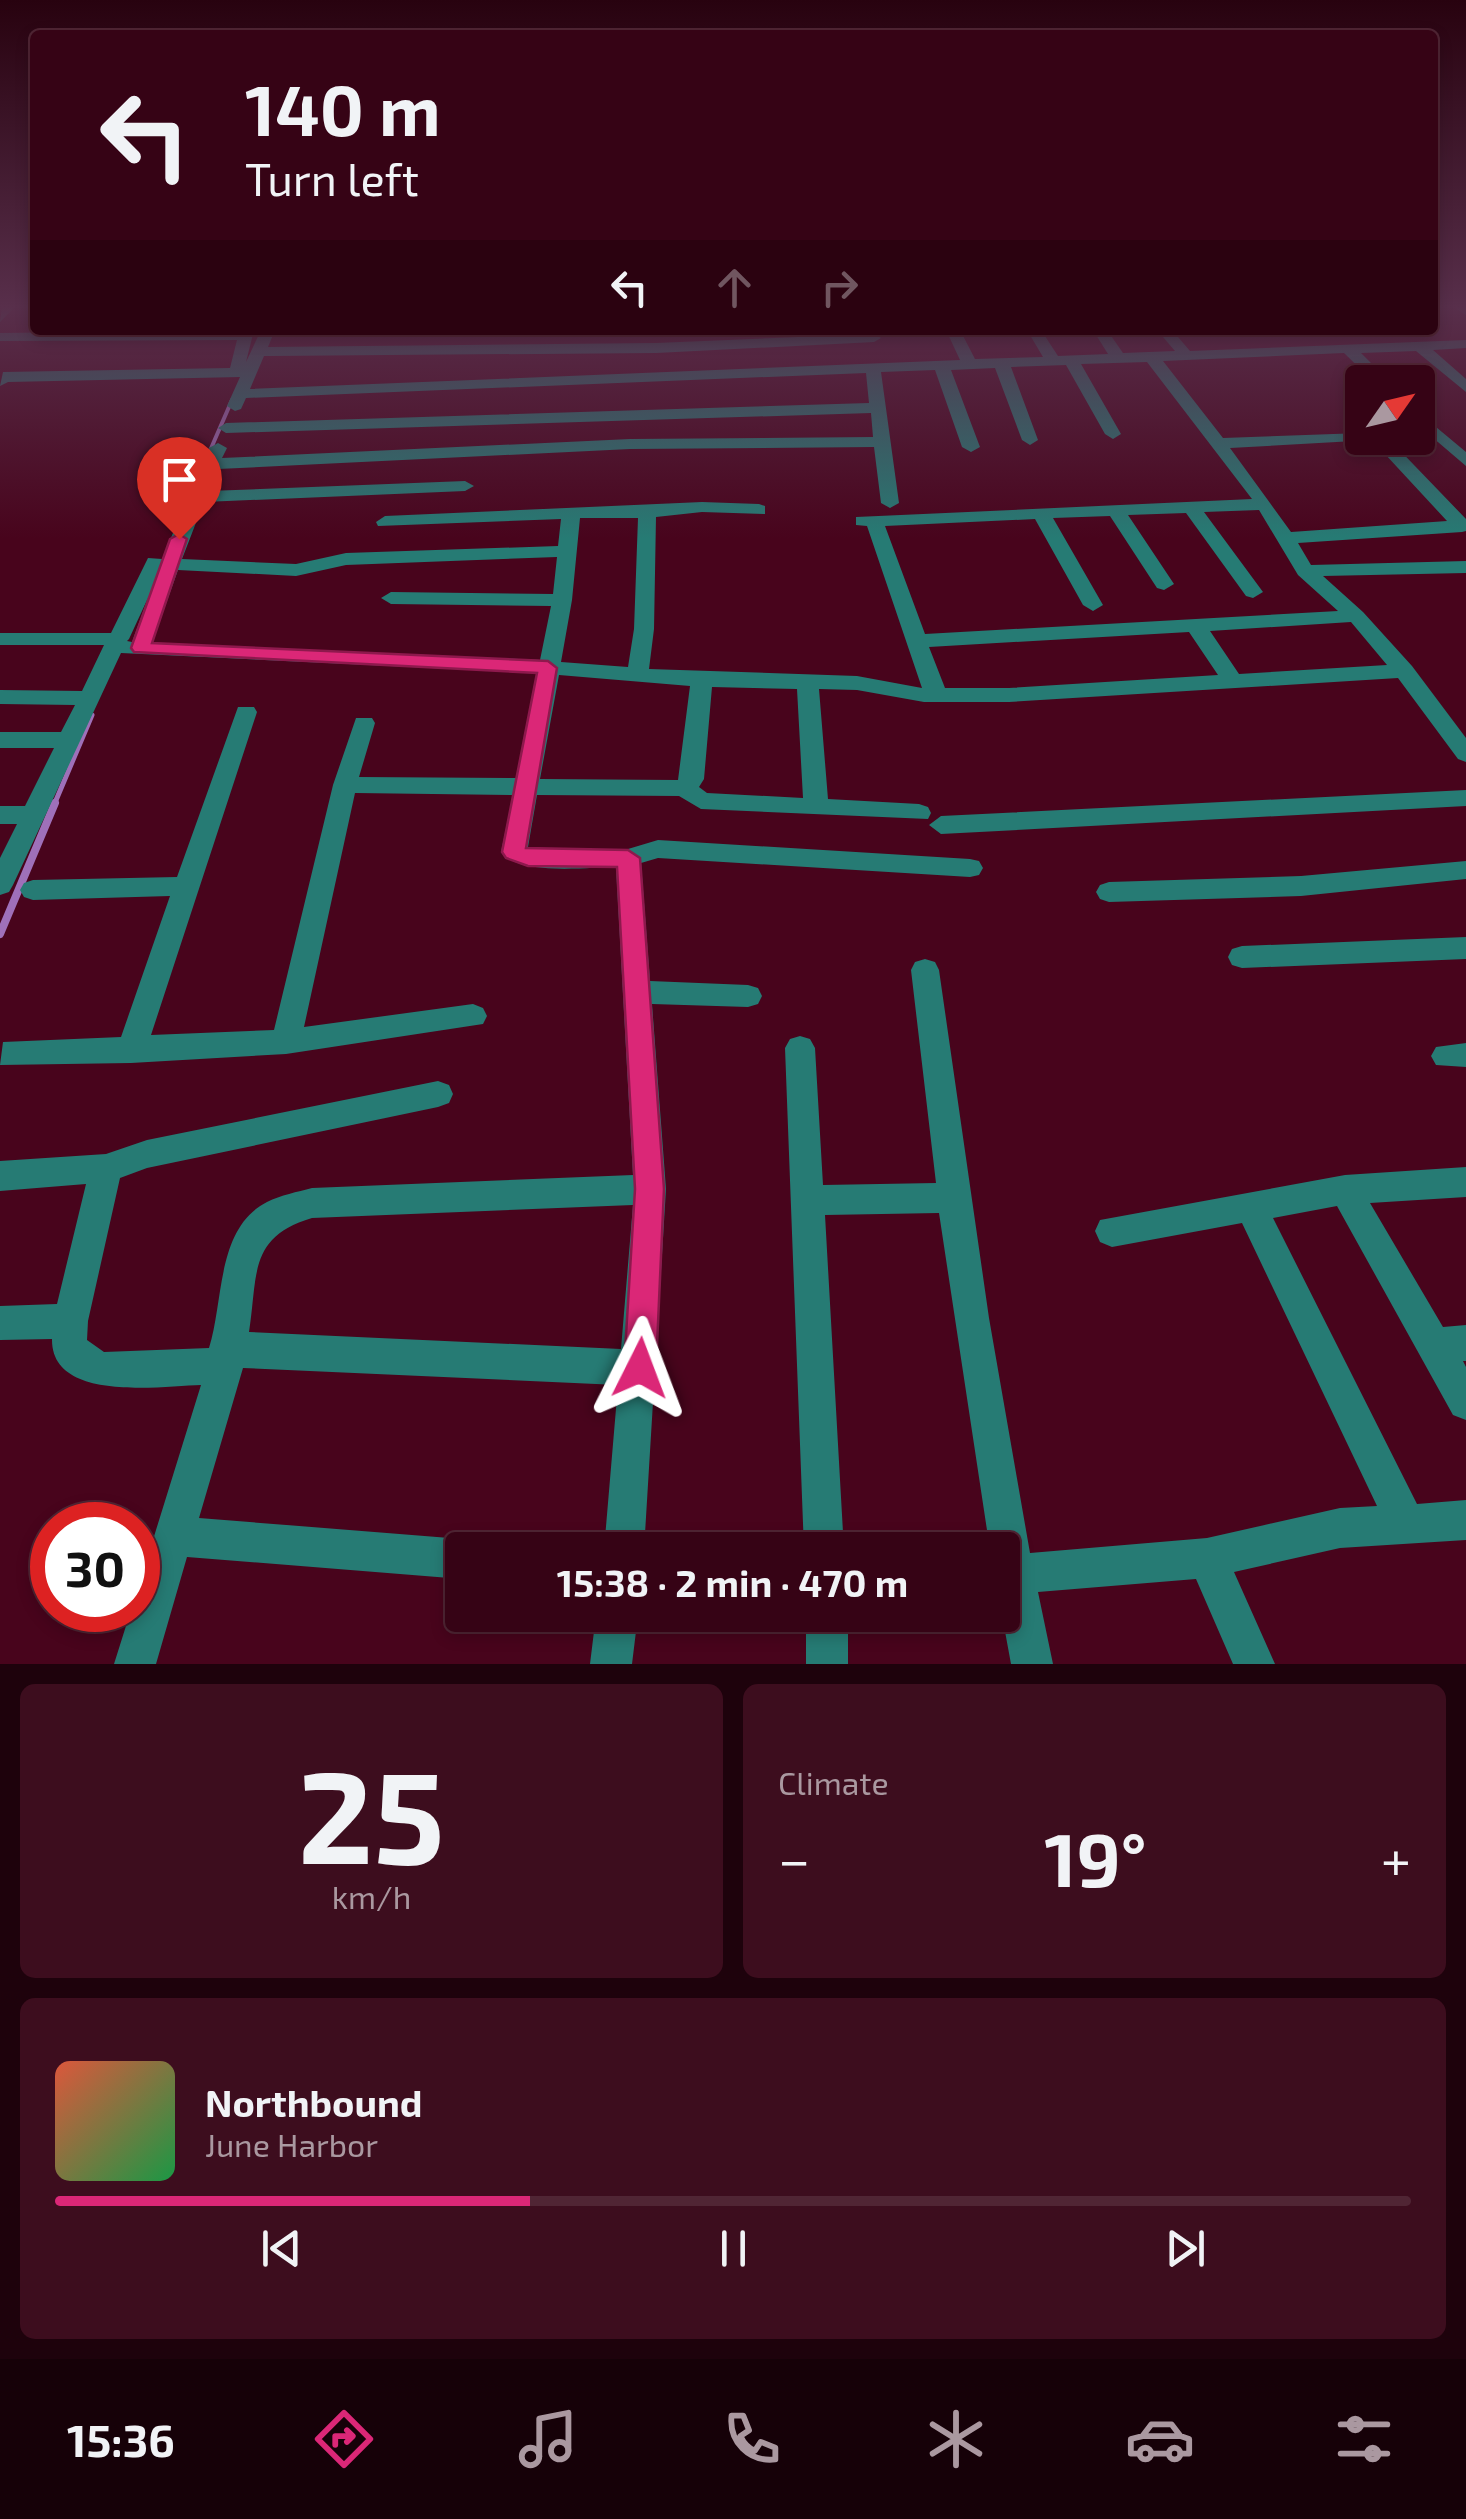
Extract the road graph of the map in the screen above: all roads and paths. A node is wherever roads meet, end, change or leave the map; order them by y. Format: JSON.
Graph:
{"nodes":[{"id":1,"x":231,"y":384,"type":"edge"},
{"id":2,"x":244,"y":384,"type":"edge"},
{"id":3,"x":445,"y":384,"type":"junction"},
{"id":4,"x":454,"y":384,"type":"edge"},
{"id":5,"x":877,"y":384,"type":"edge"},
{"id":6,"x":948,"y":384,"type":"edge"},
{"id":7,"x":1009,"y":384,"type":"edge"},
{"id":8,"x":1078,"y":384,"type":"edge"},
{"id":9,"x":1171,"y":384,"type":"edge"},
{"id":10,"x":239,"y":394,"type":"junction"},
{"id":11,"x":877,"y":408,"type":"junction"},
{"id":12,"x":438,"y":419,"type":"junction"},
{"id":13,"x":226,"y":428,"type":"junction"},
{"id":14,"x":1112,"y":434,"type":"dead end"},
{"id":15,"x":1345,"y":439,"type":"edge"},
{"id":16,"x":1030,"y":440,"type":"dead end"},
{"id":17,"x":1435,"y":441,"type":"edge"},
{"id":18,"x":881,"y":442,"type":"junction"},
{"id":19,"x":1217,"y":443,"type":"junction"},
{"id":20,"x":971,"y":447,"type":"dead end"},
{"id":21,"x":1395,"y":455,"type":"edge"},
{"id":22,"x":1466,"y":461,"type":"edge"},
{"id":23,"x":212,"y":464,"type":"junction"},
{"id":24,"x":465,"y":486,"type":"dead end"},
{"id":25,"x":199,"y":497,"type":"junction"},
{"id":26,"x":890,"y":504,"type":"dead end"},
{"id":27,"x":1265,"y":504,"type":"junction"},
{"id":28,"x":1192,"y":507,"type":"junction"},
{"id":29,"x":758,"y":510,"type":"dead end"},
{"id":30,"x":1116,"y":511,"type":"junction"},
{"id":31,"x":648,"y":512,"type":"junction"},
{"id":32,"x":572,"y":513,"type":"junction"},
{"id":33,"x":1042,"y":514,"type":"junction"},
{"id":34,"x":385,"y":522,"type":"dead end"},
{"id":35,"x":1464,"y":526,"type":"edge"},
{"id":36,"x":1286,"y":538,"type":"junction"},
{"id":37,"x":566,"y":552,"type":"junction"},
{"id":38,"x":169,"y":564,"type":"junction"},
{"id":39,"x":1466,"y":567,"type":"edge"},
{"id":40,"x":1305,"y":570,"type":"junction"},
{"id":41,"x":1164,"y":584,"type":"dead end"},
{"id":42,"x":1253,"y":592,"type":"dead end"},
{"id":43,"x":391,"y":598,"type":"dead end"},
{"id":44,"x":562,"y":600,"type":"junction"},
{"id":45,"x":1093,"y":605,"type":"dead end"},
{"id":46,"x":1356,"y":616,"type":"junction"},
{"id":47,"x":1196,"y":626,"type":"junction"},
{"id":48,"x":0,"y":639,"type":"edge"},
{"id":49,"x":918,"y":640,"type":"junction"},
{"id":50,"x":125,"y":645,"type":"junction"},
{"id":51,"x":548,"y":668,"type":"junction"},
{"id":52,"x":1404,"y":671,"type":"junction"},
{"id":53,"x":638,"y":674,"type":"junction"},
{"id":54,"x":702,"y":680,"type":"junction"},
{"id":55,"x":1232,"y":681,"type":"junction"},
{"id":56,"x":808,"y":682,"type":"junction"},
{"id":57,"x":936,"y":694,"type":"junction"},
{"id":58,"x":0,"y":698,"type":"edge"},
{"id":59,"x":92,"y":698,"type":"junction"},
{"id":60,"x":246,"y":712,"type":"dead end"},
{"id":61,"x":364,"y":722,"type":"dead end"},
{"id":62,"x":0,"y":740,"type":"edge"},
{"id":63,"x":66,"y":740,"type":"junction"},
{"id":64,"x":1466,"y":754,"type":"edge"},
{"id":65,"x":345,"y":785,"type":"junction"},
{"id":66,"x":527,"y":785,"type":"junction"},
{"id":67,"x":685,"y":788,"type":"junction"},
{"id":68,"x":1466,"y":798,"type":"edge"},
{"id":69,"x":816,"y":808,"type":"junction"},
{"id":70,"x":0,"y":814,"type":"edge"},
{"id":71,"x":31,"y":815,"type":"junction"},
{"id":72,"x":628,"y":858,"type":"junction"},
{"id":73,"x":970,"y":868,"type":"dead end"},
{"id":74,"x":1466,"y":870,"type":"edge"},
{"id":75,"x":0,"y":886,"type":"edge"},
{"id":76,"x":186,"y":886,"type":"junction"},
{"id":77,"x":33,"y":890,"type":"dead end"},
{"id":78,"x":1109,"y":892,"type":"dead end"},
{"id":79,"x":1466,"y":948,"type":"edge"},
{"id":80,"x":1242,"y":957,"type":"dead end"},
{"id":81,"x":926,"y":970,"type":"dead end"},
{"id":82,"x":638,"y":992,"type":"junction"},
{"id":83,"x":748,"y":996,"type":"dead end"},
{"id":84,"x":473,"y":1016,"type":"dead end"},
{"id":85,"x":286,"y":1042,"type":"junction"},
{"id":86,"x":800,"y":1048,"type":"dead end"},
{"id":87,"x":131,"y":1050,"type":"junction"},
{"id":88,"x":3,"y":1054,"type":"dead end"},
{"id":89,"x":438,"y":1094,"type":"dead end"},
{"id":90,"x":106,"y":1168,"type":"junction"},
{"id":91,"x":0,"y":1176,"type":"edge"},
{"id":92,"x":1466,"y":1182,"type":"edge"},
{"id":93,"x":650,"y":1189,"type":"junction"},
{"id":94,"x":1345,"y":1190,"type":"junction"},
{"id":95,"x":952,"y":1198,"type":"junction"},
{"id":96,"x":808,"y":1200,"type":"junction"},
{"id":97,"x":1250,"y":1206,"type":"junction"},
{"id":98,"x":1112,"y":1231,"type":"dead end"},
{"id":99,"x":70,"y":1321,"type":"junction"},
{"id":100,"x":0,"y":1323,"type":"edge"},
{"id":101,"x":1449,"y":1344,"type":"edge"},
{"id":102,"x":226,"y":1358,"type":"junction"},
{"id":103,"x":640,"y":1368,"type":"junction"},
{"id":104,"x":1466,"y":1402,"type":"edge"},
{"id":105,"x":1466,"y":1520,"type":"edge"},
{"id":106,"x":1406,"y":1524,"type":"junction"},
{"id":107,"x":626,"y":1532,"type":"edge"},
{"id":108,"x":823,"y":1532,"type":"edge"},
{"id":109,"x":1007,"y":1532,"type":"edge"},
{"id":110,"x":177,"y":1536,"type":"junction"},
{"id":111,"x":445,"y":1558,"type":"edge"},
{"id":112,"x":1207,"y":1558,"type":"junction"},
{"id":113,"x":1020,"y":1574,"type":"edge"},
{"id":114,"x":1020,"y":1604,"type":"edge"},
{"id":115,"x":615,"y":1632,"type":"edge"},
{"id":116,"x":827,"y":1632,"type":"edge"},
{"id":117,"x":135,"y":1664,"type":"edge"},
{"id":118,"x":611,"y":1664,"type":"edge"},
{"id":119,"x":827,"y":1664,"type":"edge"},
{"id":120,"x":1032,"y":1664,"type":"edge"},
{"id":121,"x":1254,"y":1664,"type":"edge"}],
"edges":[{"from":1,"to":50,"type":"street"},
{"from":2,"to":10,"type":"street"},
{"from":3,"to":4,"type":"street"},
{"from":3,"to":10,"type":"street"},
{"from":3,"to":12,"type":"street"},
{"from":5,"to":11,"type":"street"},
{"from":6,"to":20,"type":"street"},
{"from":7,"to":16,"type":"street"},
{"from":8,"to":14,"type":"street"},
{"from":9,"to":19,"type":"street"},
{"from":10,"to":13,"type":"street"},
{"from":11,"to":12,"type":"street"},
{"from":11,"to":18,"type":"street"},
{"from":12,"to":13,"type":"street"},
{"from":13,"to":23,"type":"street"},
{"from":15,"to":19,"type":"street"},
{"from":17,"to":22,"type":"street"},
{"from":18,"to":23,"type":"street"},
{"from":18,"to":26,"type":"street"},
{"from":19,"to":27,"type":"street"},
{"from":21,"to":35,"type":"street"},
{"from":23,"to":25,"type":"street"},
{"from":24,"to":25,"type":"street"},
{"from":25,"to":38,"type":"street"},
{"from":27,"to":28,"type":"street"},
{"from":27,"to":36,"type":"street"},
{"from":28,"to":30,"type":"street"},
{"from":28,"to":42,"type":"street"},
{"from":29,"to":31,"type":"street"},
{"from":30,"to":33,"type":"street"},
{"from":30,"to":41,"type":"street"},
{"from":31,"to":32,"type":"street"},
{"from":31,"to":53,"type":"street"},
{"from":32,"to":34,"type":"street"},
{"from":32,"to":37,"type":"street"},
{"from":33,"to":45,"type":"street"},
{"from":33,"to":49,"type":"street"},
{"from":35,"to":36,"type":"street"},
{"from":36,"to":40,"type":"street"},
{"from":37,"to":38,"type":"street"},
{"from":37,"to":44,"type":"street"},
{"from":38,"to":50,"type":"street"},
{"from":39,"to":40,"type":"street"},
{"from":40,"to":46,"type":"street"},
{"from":43,"to":44,"type":"street"},
{"from":44,"to":51,"type":"street"},
{"from":46,"to":47,"type":"street"},
{"from":46,"to":52,"type":"street"},
{"from":47,"to":49,"type":"street"},
{"from":47,"to":55,"type":"street"},
{"from":48,"to":50,"type":"street"},
{"from":49,"to":57,"type":"street"},
{"from":50,"to":51,"type":"street"},
{"from":50,"to":59,"type":"street"},
{"from":51,"to":53,"type":"street"},
{"from":51,"to":66,"type":"street"},
{"from":52,"to":55,"type":"street"},
{"from":52,"to":64,"type":"street"},
{"from":53,"to":54,"type":"street"},
{"from":54,"to":56,"type":"street"},
{"from":54,"to":67,"type":"street"},
{"from":55,"to":57,"type":"street"},
{"from":56,"to":57,"type":"street"},
{"from":56,"to":69,"type":"street"},
{"from":58,"to":59,"type":"street"},
{"from":59,"to":63,"type":"street"},
{"from":60,"to":76,"type":"street"},
{"from":61,"to":65,"type":"street"},
{"from":62,"to":63,"type":"street"},
{"from":63,"to":71,"type":"street"},
{"from":65,"to":66,"type":"street"},
{"from":65,"to":85,"type":"street"},
{"from":66,"to":67,"type":"street"},
{"from":66,"to":72,"type":"street"},
{"from":67,"to":69,"type":"street"},
{"from":68,"to":69,"type":"street"},
{"from":70,"to":71,"type":"street"},
{"from":71,"to":75,"type":"street"},
{"from":72,"to":73,"type":"street"},
{"from":72,"to":82,"type":"street"},
{"from":74,"to":78,"type":"street"},
{"from":76,"to":77,"type":"street"},
{"from":76,"to":87,"type":"street"},
{"from":79,"to":80,"type":"street"},
{"from":81,"to":95,"type":"street"},
{"from":82,"to":83,"type":"street"},
{"from":82,"to":93,"type":"street"},
{"from":84,"to":85,"type":"street"},
{"from":85,"to":87,"type":"street"},
{"from":86,"to":96,"type":"street"},
{"from":87,"to":88,"type":"street"},
{"from":89,"to":90,"type":"street"},
{"from":90,"to":91,"type":"street"},
{"from":90,"to":99,"type":"street"},
{"from":92,"to":94,"type":"street"},
{"from":93,"to":102,"type":"street"},
{"from":93,"to":103,"type":"street"},
{"from":94,"to":97,"type":"street"},
{"from":94,"to":101,"type":"street"},
{"from":95,"to":96,"type":"street"},
{"from":95,"to":109,"type":"street"},
{"from":96,"to":108,"type":"street"},
{"from":97,"to":98,"type":"street"},
{"from":97,"to":106,"type":"street"},
{"from":99,"to":100,"type":"street"},
{"from":99,"to":102,"type":"street"},
{"from":101,"to":104,"type":"street"},
{"from":102,"to":103,"type":"street"},
{"from":102,"to":110,"type":"street"},
{"from":103,"to":107,"type":"street"},
{"from":105,"to":106,"type":"street"},
{"from":106,"to":112,"type":"street"},
{"from":110,"to":111,"type":"street"},
{"from":110,"to":117,"type":"street"},
{"from":112,"to":113,"type":"street"},
{"from":112,"to":121,"type":"street"},
{"from":114,"to":120,"type":"street"},
{"from":115,"to":118,"type":"street"},
{"from":116,"to":119,"type":"street"}]}
